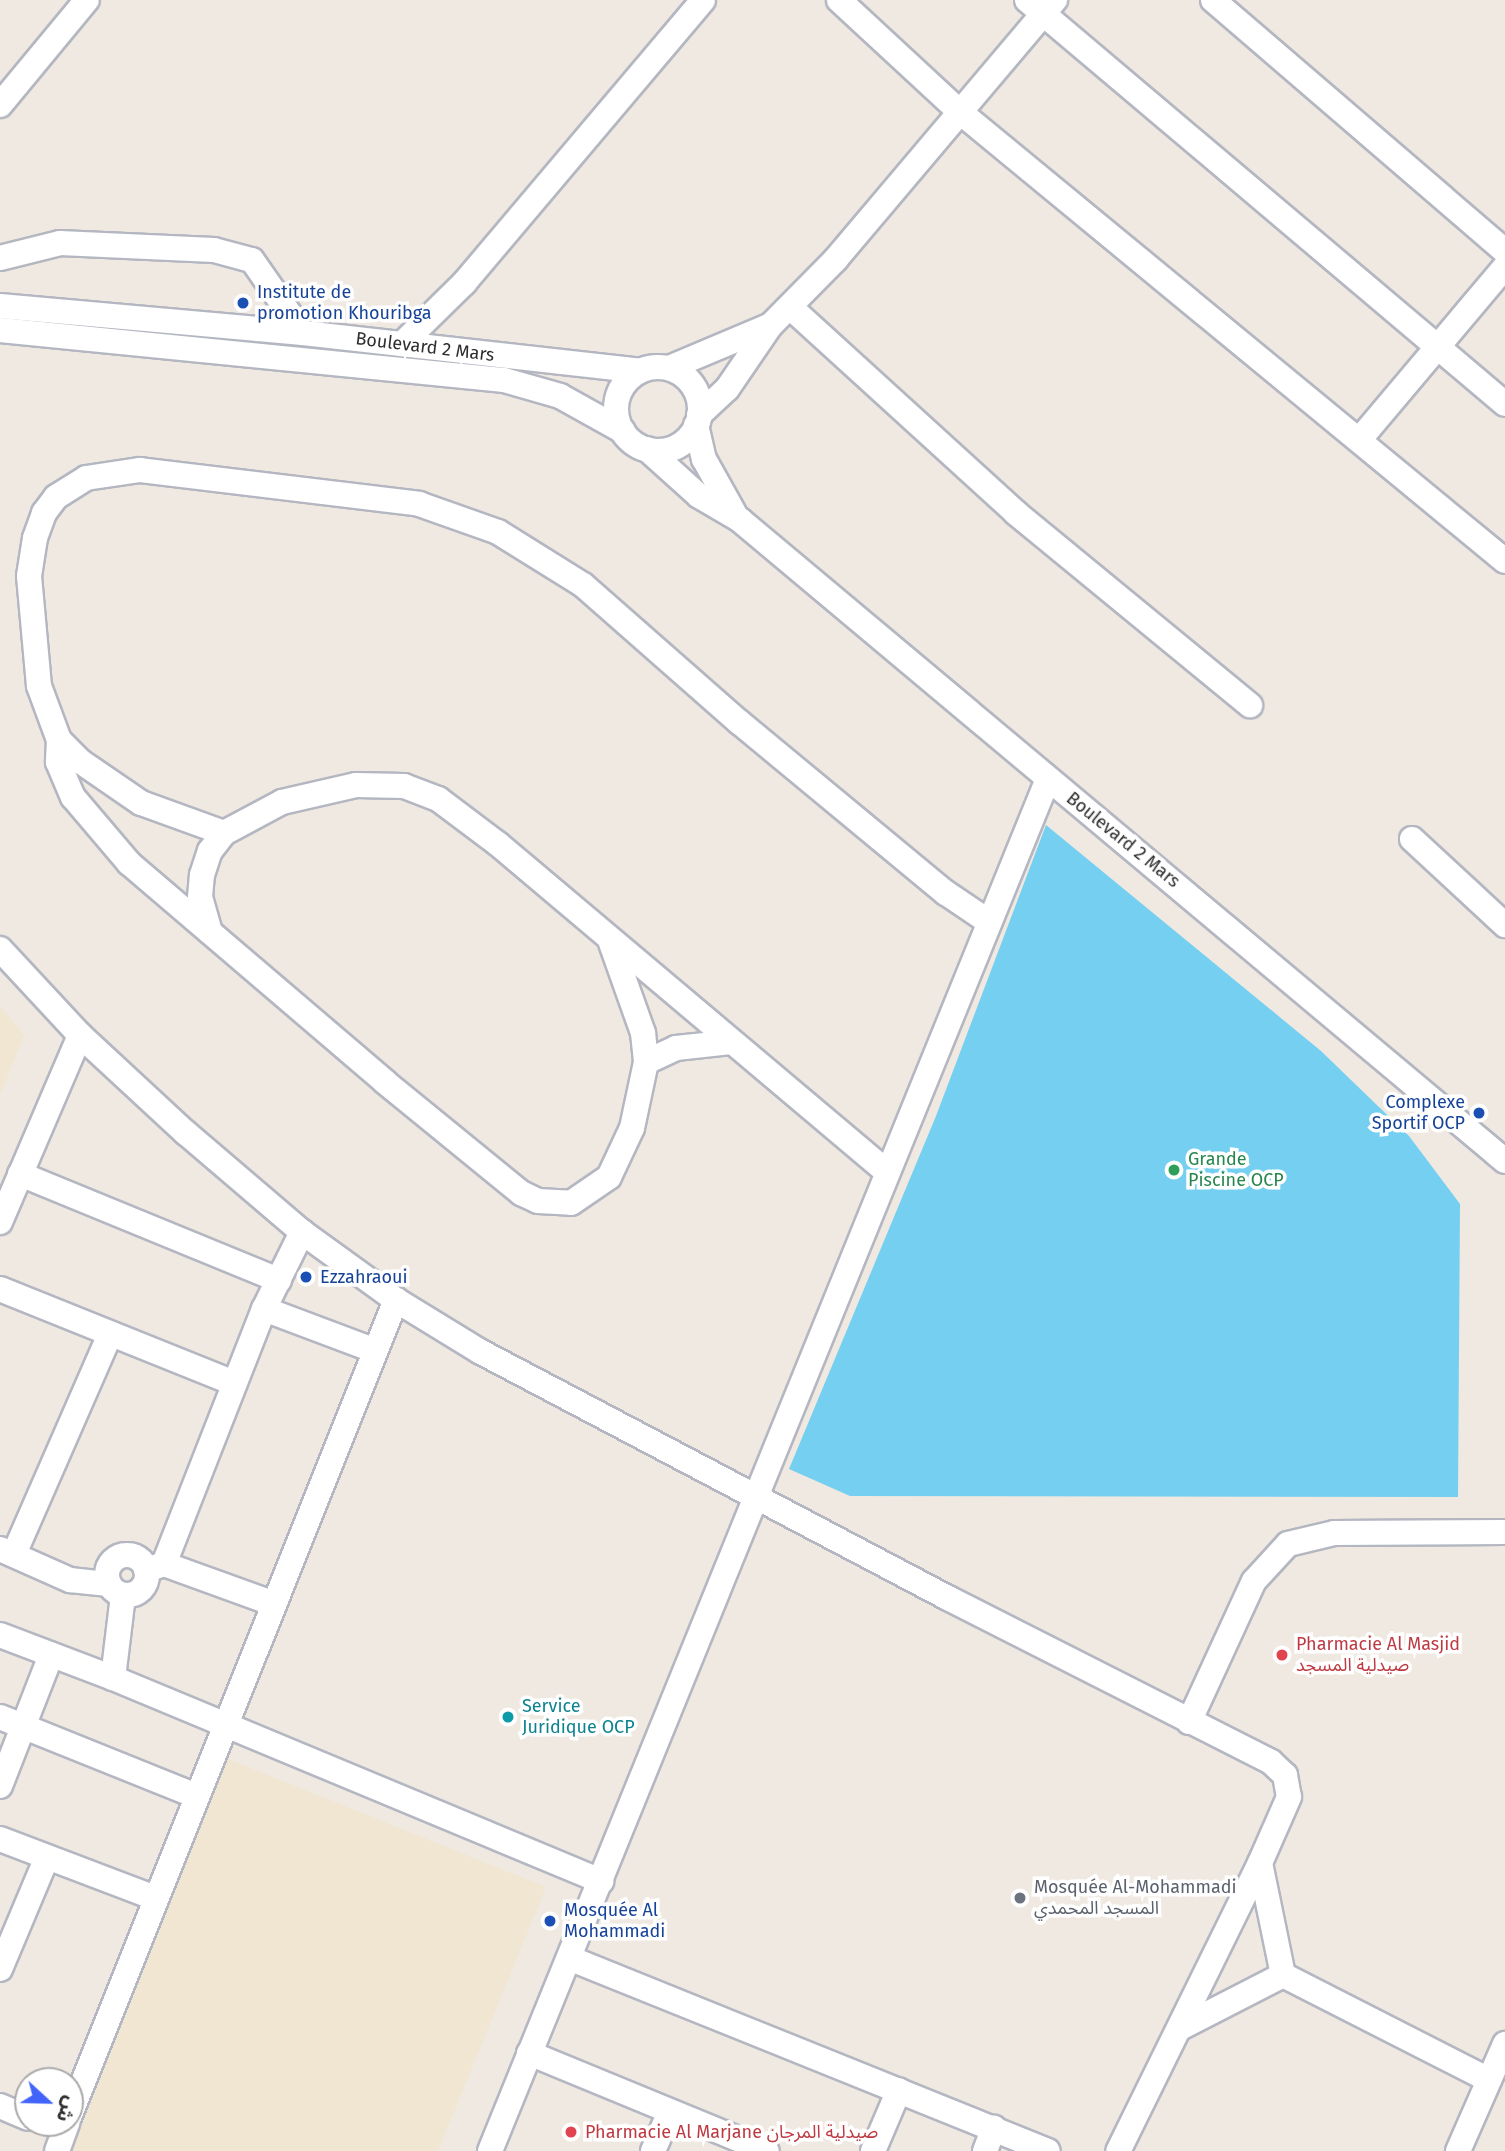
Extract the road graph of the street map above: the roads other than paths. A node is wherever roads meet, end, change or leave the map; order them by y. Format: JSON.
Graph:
{"nodes":[{"id":1,"x":86,"y":0,"type":"edge"},
{"id":2,"x":839,"y":0,"type":"edge"},
{"id":3,"x":1213,"y":0,"type":"edge"},
{"id":4,"x":699,"y":1,"type":"edge"},
{"id":5,"x":1041,"y":5,"type":"edge"},
{"id":6,"x":0,"y":105,"type":"edge"},
{"id":7,"x":960,"y":112,"type":"junction"},
{"id":8,"x":1505,"y":251,"type":"edge"},
{"id":9,"x":0,"y":258,"type":"edge"},
{"id":10,"x":1505,"y":267,"type":"edge"},
{"id":11,"x":0,"y":306,"type":"edge"},
{"id":12,"x":790,"y":307,"type":"junction"},
{"id":13,"x":770,"y":326,"type":"junction"},
{"id":14,"x":0,"y":330,"type":"edge"},
{"id":15,"x":303,"y":333,"type":"junction"},
{"id":16,"x":402,"y":344,"type":"junction"},
{"id":17,"x":1438,"y":348,"type":"junction"},
{"id":18,"x":669,"y":368,"type":"junction"},
{"id":19,"x":640,"y":371,"type":"junction"},
{"id":20,"x":1505,"y":404,"type":"edge"},
{"id":21,"x":698,"y":420,"type":"junction"},
{"id":22,"x":623,"y":431,"type":"junction"},
{"id":23,"x":1360,"y":439,"type":"junction"},
{"id":24,"x":647,"y":449,"type":"junction"},
{"id":25,"x":740,"y":520,"type":"junction"},
{"id":26,"x":1505,"y":561,"type":"edge"},
{"id":27,"x":1250,"y":705,"type":"dead end"},
{"id":28,"x":59,"y":740,"type":"junction"},
{"id":29,"x":1048,"y":779,"type":"junction"},
{"id":30,"x":224,"y":833,"type":"junction"},
{"id":31,"x":1412,"y":839,"type":"dead end"},
{"id":32,"x":989,"y":922,"type":"junction"},
{"id":33,"x":1505,"y":925,"type":"edge"},
{"id":34,"x":211,"y":934,"type":"junction"},
{"id":35,"x":611,"y":943,"type":"junction"},
{"id":36,"x":0,"y":948,"type":"edge"},
{"id":37,"x":80,"y":1035,"type":"junction"},
{"id":38,"x":732,"y":1042,"type":"junction"},
{"id":39,"x":646,"y":1062,"type":"junction"},
{"id":40,"x":1505,"y":1161,"type":"edge"},
{"id":41,"x":887,"y":1172,"type":"junction"},
{"id":42,"x":20,"y":1174,"type":"junction"},
{"id":43,"x":0,"y":1222,"type":"edge"},
{"id":44,"x":302,"y":1232,"type":"junction"},
{"id":45,"x":279,"y":1280,"type":"junction"},
{"id":46,"x":0,"y":1289,"type":"edge"},
{"id":47,"x":396,"y":1300,"type":"junction"},
{"id":48,"x":264,"y":1309,"type":"junction"},
{"id":49,"x":110,"y":1334,"type":"junction"},
{"id":50,"x":373,"y":1350,"type":"junction"},
{"id":51,"x":234,"y":1383,"type":"junction"},
{"id":52,"x":755,"y":1495,"type":"junction"},
{"id":53,"x":1505,"y":1532,"type":"edge"},
{"id":54,"x":7,"y":1551,"type":"edge"},
{"id":55,"x":155,"y":1567,"type":"junction"},
{"id":56,"x":116,"y":1589,"type":"junction"},
{"id":57,"x":272,"y":1603,"type":"junction"},
{"id":58,"x":0,"y":1636,"type":"edge"},
{"id":59,"x":51,"y":1655,"type":"junction"},
{"id":60,"x":113,"y":1678,"type":"junction"},
{"id":61,"x":0,"y":1717,"type":"edge"},
{"id":62,"x":1189,"y":1722,"type":"junction"},
{"id":63,"x":224,"y":1724,"type":"junction"},
{"id":64,"x":25,"y":1727,"type":"junction"},
{"id":65,"x":0,"y":1786,"type":"edge"},
{"id":66,"x":197,"y":1796,"type":"junction"},
{"id":67,"x":0,"y":1839,"type":"edge"},
{"id":68,"x":47,"y":1857,"type":"junction"},
{"id":69,"x":1260,"y":1863,"type":"junction"},
{"id":70,"x":600,"y":1881,"type":"junction"},
{"id":71,"x":155,"y":1898,"type":"junction"},
{"id":72,"x":569,"y":1958,"type":"junction"},
{"id":73,"x":0,"y":1969,"type":"edge"},
{"id":74,"x":1283,"y":1975,"type":"junction"},
{"id":75,"x":1180,"y":2028,"type":"junction"},
{"id":76,"x":1505,"y":2044,"type":"edge"},
{"id":77,"x":529,"y":2053,"type":"junction"},
{"id":78,"x":1489,"y":2080,"type":"junction"},
{"id":79,"x":84,"y":2082,"type":"edge"},
{"id":80,"x":899,"y":2090,"type":"junction"},
{"id":81,"x":669,"y":2114,"type":"junction"},
{"id":82,"x":994,"y":2128,"type":"junction"},
{"id":83,"x":726,"y":2144,"type":"edge"},
{"id":84,"x":490,"y":2151,"type":"edge"},
{"id":85,"x":653,"y":2151,"type":"edge"},
{"id":86,"x":767,"y":2151,"type":"edge"},
{"id":87,"x":873,"y":2151,"type":"edge"},
{"id":88,"x":985,"y":2151,"type":"edge"},
{"id":89,"x":1048,"y":2151,"type":"edge"},
{"id":90,"x":1118,"y":2151,"type":"edge"},
{"id":91,"x":1458,"y":2151,"type":"edge"}],
"edges":[{"from":1,"to":6,"type":"street"},
{"from":2,"to":7,"type":"street"},
{"from":3,"to":8,"type":"street"},
{"from":4,"to":16,"type":"street"},
{"from":5,"to":7,"type":"street"},
{"from":5,"to":17,"type":"street"},
{"from":7,"to":12,"type":"street"},
{"from":7,"to":23,"type":"street"},
{"from":9,"to":15,"type":"street"},
{"from":10,"to":17,"type":"street"},
{"from":11,"to":15,"type":"street","name":"Boulevard 2 Mars"},
{"from":12,"to":13,"type":"street"},
{"from":12,"to":27,"type":"street"},
{"from":13,"to":18,"type":"street"},
{"from":13,"to":21,"type":"street"},
{"from":14,"to":22,"type":"street","name":"Boulevard 2 Mars"},
{"from":15,"to":16,"type":"street","name":"Boulevard 2 Mars"},
{"from":16,"to":19,"type":"street","name":"Boulevard 2 Mars"},
{"from":17,"to":20,"type":"street"},
{"from":17,"to":23,"type":"street"},
{"from":18,"to":19,"type":"street"},
{"from":18,"to":21,"type":"street"},
{"from":19,"to":22,"type":"street"},
{"from":21,"to":24,"type":"street"},
{"from":21,"to":25,"type":"street"},
{"from":22,"to":24,"type":"street"},
{"from":23,"to":26,"type":"street"},
{"from":24,"to":25,"type":"street"},
{"from":25,"to":29,"type":"street","name":"Boulevard 2 Mars"},
{"from":28,"to":30,"type":"street"},
{"from":28,"to":32,"type":"street"},
{"from":28,"to":34,"type":"street"},
{"from":29,"to":32,"type":"street"},
{"from":29,"to":40,"type":"street","name":"Boulevard 2 Mars"},
{"from":30,"to":34,"type":"street"},
{"from":30,"to":35,"type":"street"},
{"from":31,"to":33,"type":"street"},
{"from":32,"to":41,"type":"street"},
{"from":34,"to":39,"type":"street"},
{"from":35,"to":38,"type":"street"},
{"from":35,"to":39,"type":"street"},
{"from":36,"to":37,"type":"street"},
{"from":37,"to":42,"type":"street"},
{"from":37,"to":44,"type":"street"},
{"from":38,"to":39,"type":"street"},
{"from":38,"to":41,"type":"street"},
{"from":41,"to":52,"type":"street"},
{"from":42,"to":43,"type":"street"},
{"from":42,"to":45,"type":"street"},
{"from":44,"to":45,"type":"street"},
{"from":44,"to":47,"type":"street"},
{"from":45,"to":48,"type":"street"},
{"from":46,"to":49,"type":"street"},
{"from":47,"to":50,"type":"street"},
{"from":47,"to":52,"type":"street"},
{"from":48,"to":50,"type":"street"},
{"from":48,"to":51,"type":"street"},
{"from":49,"to":51,"type":"street"},
{"from":49,"to":54,"type":"street"},
{"from":50,"to":57,"type":"street"},
{"from":51,"to":55,"type":"street"},
{"from":52,"to":62,"type":"street"},
{"from":52,"to":70,"type":"street"},
{"from":53,"to":62,"type":"street"},
{"from":54,"to":56,"type":"street"},
{"from":55,"to":56,"type":"street"},
{"from":55,"to":56,"type":"street"},
{"from":55,"to":57,"type":"street"},
{"from":56,"to":60,"type":"street"},
{"from":57,"to":63,"type":"street"},
{"from":58,"to":59,"type":"street"},
{"from":59,"to":60,"type":"street"},
{"from":59,"to":64,"type":"street"},
{"from":60,"to":63,"type":"street"},
{"from":61,"to":64,"type":"street"},
{"from":62,"to":69,"type":"street"},
{"from":63,"to":66,"type":"street"},
{"from":63,"to":70,"type":"street"},
{"from":64,"to":65,"type":"street"},
{"from":64,"to":66,"type":"street"},
{"from":66,"to":71,"type":"street"},
{"from":67,"to":68,"type":"street"},
{"from":68,"to":71,"type":"street"},
{"from":68,"to":73,"type":"street"},
{"from":69,"to":74,"type":"street"},
{"from":69,"to":75,"type":"street"},
{"from":70,"to":72,"type":"street"},
{"from":71,"to":79,"type":"street"},
{"from":72,"to":77,"type":"street"},
{"from":72,"to":80,"type":"street"},
{"from":74,"to":75,"type":"street"},
{"from":74,"to":78,"type":"street"},
{"from":75,"to":90,"type":"street"},
{"from":76,"to":78,"type":"street"},
{"from":77,"to":81,"type":"street"},
{"from":77,"to":84,"type":"street"},
{"from":78,"to":91,"type":"street"},
{"from":80,"to":82,"type":"street"},
{"from":80,"to":87,"type":"street"},
{"from":81,"to":83,"type":"street"},
{"from":81,"to":85,"type":"street"},
{"from":82,"to":88,"type":"street"},
{"from":82,"to":89,"type":"street"},
{"from":83,"to":86,"type":"street"}]}
